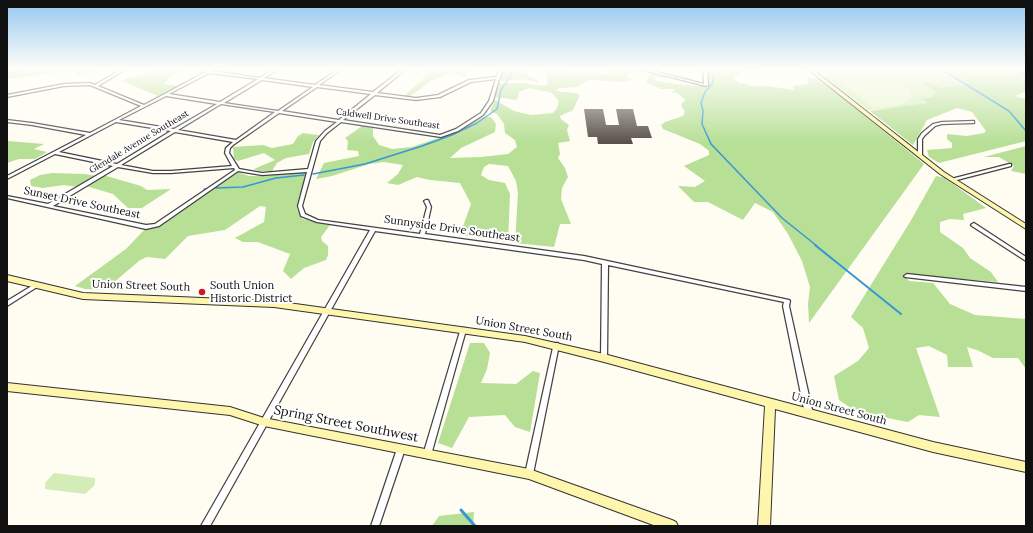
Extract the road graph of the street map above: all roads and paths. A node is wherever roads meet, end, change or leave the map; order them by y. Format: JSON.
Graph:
{"nodes":[{"id":1,"x":23,"y":93,"type":"edge"},
{"id":2,"x":112,"y":93,"type":"edge"},
{"id":3,"x":238,"y":93,"type":"edge"},
{"id":4,"x":305,"y":93,"type":"edge"},
{"id":5,"x":366,"y":93,"type":"edge"},
{"id":6,"x":446,"y":93,"type":"edge"},
{"id":7,"x":493,"y":93,"type":"edge"},
{"id":8,"x":840,"y":93,"type":"edge"},
{"id":9,"x":166,"y":94,"type":"joint"},
{"id":10,"x":374,"y":94,"type":"junction"},
{"id":11,"x":7,"y":96,"type":"edge"},
{"id":12,"x":221,"y":103,"type":"junction"},
{"id":13,"x":144,"y":106,"type":"junction"},
{"id":14,"x":279,"y":112,"type":"junction"},
{"id":15,"x":7,"y":121,"type":"edge"},
{"id":16,"x":116,"y":121,"type":"junction"},
{"id":17,"x":340,"y":121,"type":"junction"},
{"id":18,"x":973,"y":122,"type":"dead end"},
{"id":19,"x":174,"y":131,"type":"junction"},
{"id":20,"x":90,"y":134,"type":"junction"},
{"id":21,"x":236,"y":141,"type":"junction"},
{"id":22,"x":55,"y":153,"type":"junction"},
{"id":23,"x":920,"y":156,"type":"junction"},
{"id":24,"x":117,"y":165,"type":"junction"},
{"id":25,"x":1009,"y":165,"type":"dead end"},
{"id":26,"x":235,"y":170,"type":"junction"},
{"id":27,"x":310,"y":170,"type":"junction"},
{"id":28,"x":7,"y":178,"type":"edge"},
{"id":29,"x":953,"y":180,"type":"junction"},
{"id":30,"x":7,"y":197,"type":"edge"},
{"id":31,"x":426,"y":201,"type":"dead end"},
{"id":32,"x":49,"y":206,"type":"junction"},
{"id":33,"x":974,"y":225,"type":"dead end"},
{"id":34,"x":1026,"y":227,"type":"edge"},
{"id":35,"x":373,"y":229,"type":"junction"},
{"id":36,"x":422,"y":235,"type":"junction"},
{"id":37,"x":1026,"y":259,"type":"edge"},
{"id":38,"x":605,"y":263,"type":"junction"},
{"id":39,"x":906,"y":276,"type":"dead end"},
{"id":40,"x":7,"y":278,"type":"edge"},
{"id":41,"x":35,"y":286,"type":"junction"},
{"id":42,"x":1026,"y":289,"type":"edge"},
{"id":43,"x":7,"y":304,"type":"edge"},
{"id":44,"x":327,"y":310,"type":"junction"},
{"id":45,"x":463,"y":330,"type":"junction"},
{"id":46,"x":556,"y":345,"type":"junction"},
{"id":47,"x":604,"y":358,"type":"junction"},
{"id":48,"x":7,"y":387,"type":"edge"},
{"id":49,"x":770,"y":403,"type":"junction"},
{"id":50,"x":809,"y":414,"type":"junction"},
{"id":51,"x":264,"y":422,"type":"junction"},
{"id":52,"x":401,"y":449,"type":"junction"},
{"id":53,"x":427,"y":455,"type":"junction"},
{"id":54,"x":1026,"y":467,"type":"edge"},
{"id":55,"x":529,"y":474,"type":"junction"},
{"id":56,"x":205,"y":526,"type":"edge"},
{"id":57,"x":375,"y":526,"type":"edge"},
{"id":58,"x":672,"y":526,"type":"edge"},
{"id":59,"x":764,"y":526,"type":"edge"}],
"edges":[{"from":1,"to":11,"type":"street"},
{"from":2,"to":13,"type":"street"},
{"from":3,"to":12,"type":"street","name":"Glendale Avenue Southeast"},
{"from":4,"to":14,"type":"street"},
{"from":5,"to":10,"type":"street"},
{"from":6,"to":10,"type":"street"},
{"from":7,"to":17,"type":"street","name":"Caldwell Drive Southeast"},
{"from":8,"to":23,"type":"street"},
{"from":9,"to":12,"type":"street","name":"Caldwell Drive Southeast"},
{"from":9,"to":13,"type":"street"},
{"from":10,"to":17,"type":"street","name":"Sunnyside Drive Southeast"},
{"from":12,"to":14,"type":"street","name":"Caldwell Drive Southeast"},
{"from":12,"to":19,"type":"street","name":"Glendale Avenue Southeast"},
{"from":13,"to":16,"type":"street"},
{"from":14,"to":17,"type":"street","name":"Caldwell Drive Southeast"},
{"from":14,"to":21,"type":"street"},
{"from":15,"to":20,"type":"street"},
{"from":16,"to":19,"type":"street"},
{"from":16,"to":20,"type":"street"},
{"from":17,"to":27,"type":"street","name":"Sunnyside Drive Southeast"},
{"from":18,"to":23,"type":"street"},
{"from":19,"to":21,"type":"street"},
{"from":19,"to":24,"type":"street","name":"Glendale Avenue Southeast"},
{"from":20,"to":22,"type":"street"},
{"from":21,"to":26,"type":"street"},
{"from":22,"to":24,"type":"street"},
{"from":22,"to":28,"type":"street"},
{"from":23,"to":29,"type":"street"},
{"from":24,"to":26,"type":"street"},
{"from":24,"to":32,"type":"street","name":"Glendale Avenue Southeast"},
{"from":25,"to":29,"type":"street"},
{"from":26,"to":27,"type":"street"},
{"from":26,"to":32,"type":"street","name":"Sunset Drive Southeast"},
{"from":27,"to":35,"type":"street","name":"Sunnyside Drive Southeast"},
{"from":29,"to":34,"type":"street"},
{"from":30,"to":32,"type":"street","name":"Sunset Drive Southeast"},
{"from":31,"to":36,"type":"street"},
{"from":33,"to":37,"type":"street"},
{"from":35,"to":36,"type":"street","name":"Sunnyside Drive Southeast"},
{"from":35,"to":44,"type":"street"},
{"from":36,"to":38,"type":"street","name":"Sunnyside Drive Southeast"},
{"from":38,"to":47,"type":"street"},
{"from":38,"to":50,"type":"street","name":"Sunnyside Drive Southeast"},
{"from":39,"to":42,"type":"street"},
{"from":40,"to":41,"type":"street","name":"Union Street South"},
{"from":41,"to":43,"type":"street"},
{"from":41,"to":44,"type":"street","name":"Union Street South"},
{"from":44,"to":45,"type":"street","name":"Union Street South"},
{"from":44,"to":51,"type":"street"},
{"from":45,"to":46,"type":"street","name":"Union Street South"},
{"from":45,"to":53,"type":"street"},
{"from":46,"to":47,"type":"street","name":"Union Street South"},
{"from":46,"to":55,"type":"street"},
{"from":47,"to":49,"type":"street","name":"Union Street South"},
{"from":48,"to":51,"type":"street","name":"Spring Street Southwest"},
{"from":49,"to":50,"type":"street","name":"Union Street South"},
{"from":49,"to":59,"type":"street"},
{"from":50,"to":54,"type":"street","name":"Union Street South"},
{"from":51,"to":52,"type":"street","name":"Spring Street Southwest"},
{"from":51,"to":56,"type":"street"},
{"from":52,"to":53,"type":"street","name":"Spring Street Southwest"},
{"from":52,"to":57,"type":"street"},
{"from":53,"to":55,"type":"street","name":"Spring Street Southwest"},
{"from":55,"to":58,"type":"street","name":"Spring Street Southwest"}]}
